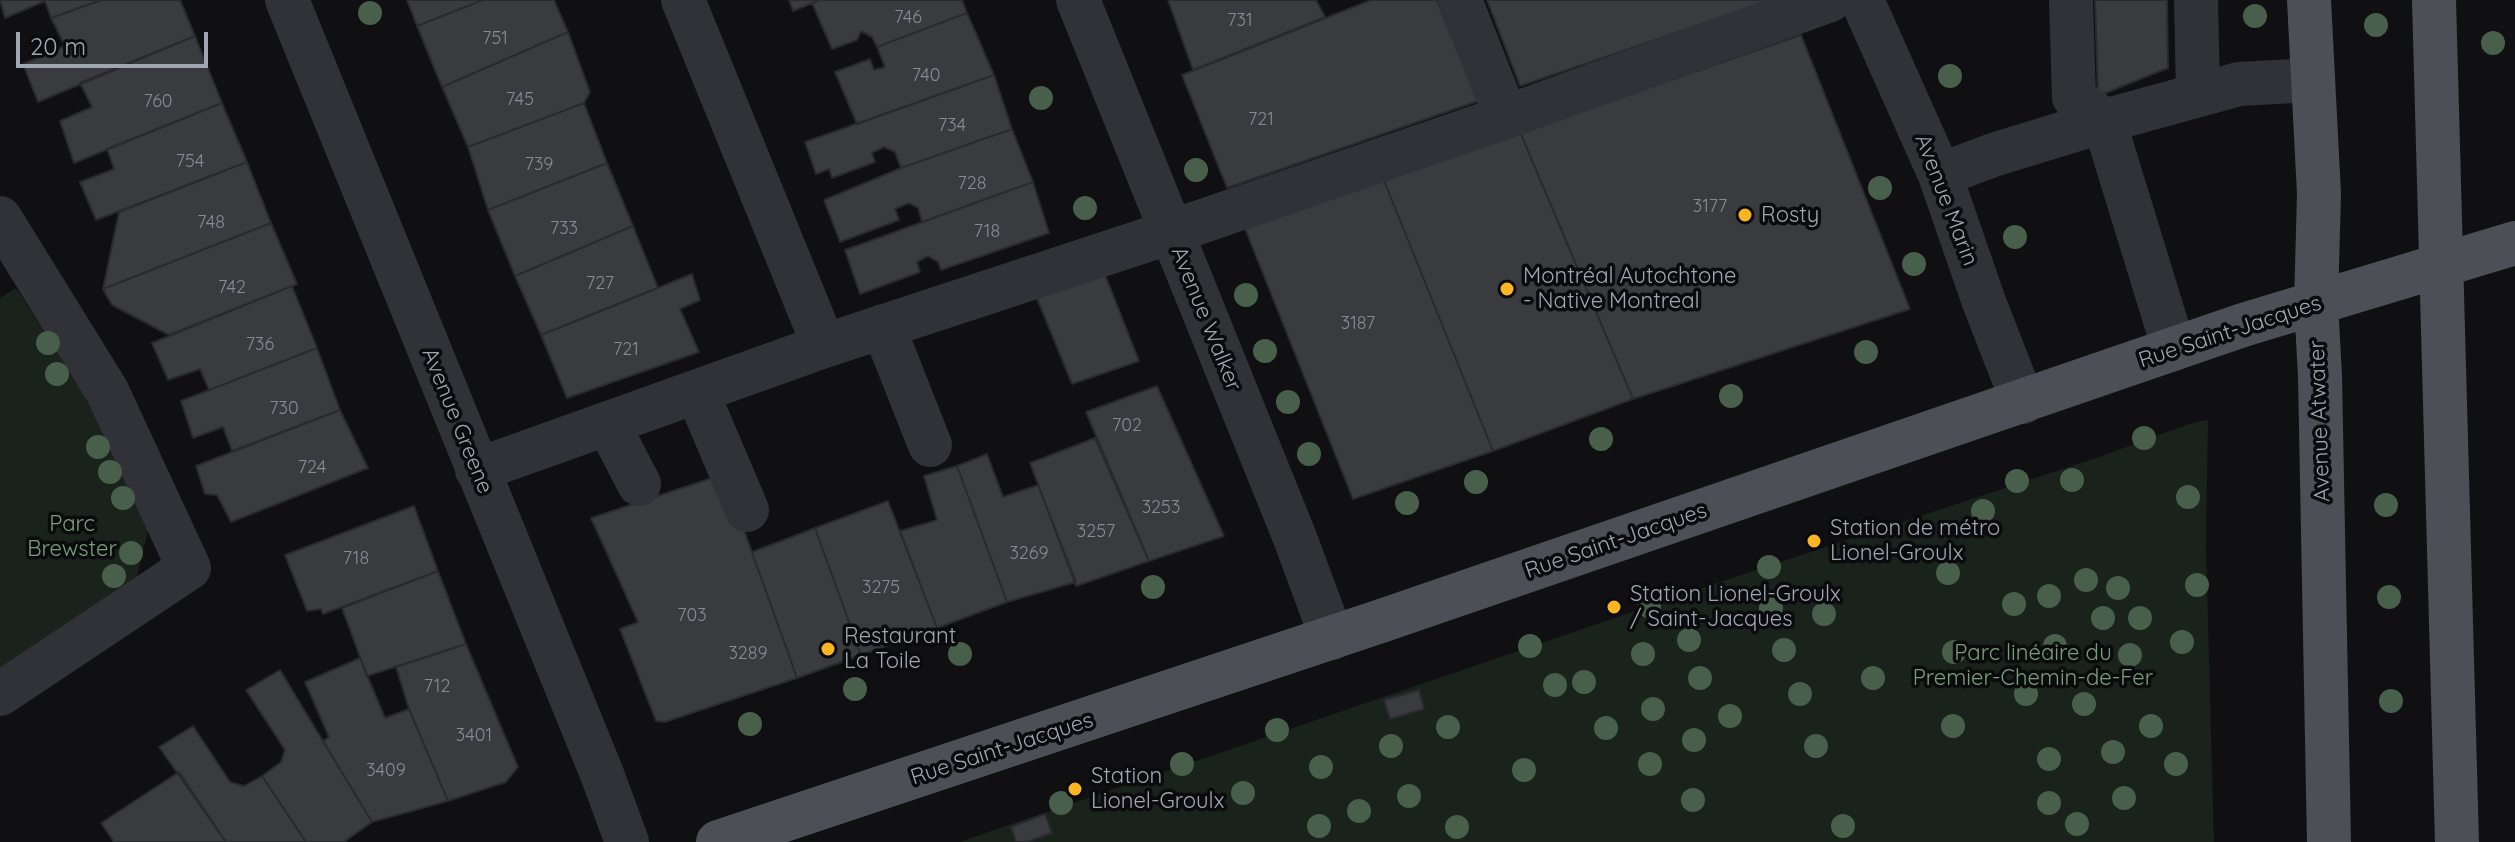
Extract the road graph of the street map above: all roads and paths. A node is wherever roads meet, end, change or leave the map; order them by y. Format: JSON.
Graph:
{"nodes":[{"id":1,"x":287,"y":0,"type":"edge"},
{"id":2,"x":683,"y":0,"type":"edge"},
{"id":3,"x":1078,"y":0,"type":"edge"},
{"id":4,"x":1460,"y":0,"type":"edge"},
{"id":5,"x":1830,"y":0,"type":"edge"},
{"id":6,"x":1862,"y":0,"type":"edge"},
{"id":7,"x":2071,"y":0,"type":"edge"},
{"id":8,"x":2196,"y":0,"type":"edge"},
{"id":9,"x":2309,"y":0,"type":"edge"},
{"id":10,"x":2434,"y":0,"type":"edge"},
{"id":11,"x":2312,"y":80,"type":"junction"},
{"id":12,"x":2198,"y":95,"type":"junction"},
{"id":13,"x":1506,"y":117,"type":"junction"},
{"id":14,"x":2104,"y":121,"type":"junction"},
{"id":15,"x":1940,"y":175,"type":"junction"},
{"id":16,"x":0,"y":218,"type":"edge"},
{"id":17,"x":1171,"y":232,"type":"junction"},
{"id":18,"x":2515,"y":243,"type":"edge"},
{"id":19,"x":2443,"y":265,"type":"junction"},
{"id":20,"x":2316,"y":303,"type":"junction"},
{"id":21,"x":883,"y":326,"type":"junction"},
{"id":22,"x":824,"y":346,"type":"junction"},
{"id":23,"x":2174,"y":349,"type":"junction"},
{"id":24,"x":697,"y":392,"type":"junction"},
{"id":25,"x":2023,"y":402,"type":"junction"},
{"id":26,"x":608,"y":424,"type":"junction"},
{"id":27,"x":930,"y":445,"type":"dead end"},
{"id":28,"x":477,"y":470,"type":"junction"},
{"id":29,"x":639,"y":484,"type":"dead end"},
{"id":30,"x":747,"y":510,"type":"dead end"},
{"id":31,"x":1332,"y":638,"type":"junction"},
{"id":32,"x":0,"y":694,"type":"edge"},
{"id":33,"x":627,"y":842,"type":"edge"},
{"id":34,"x":718,"y":842,"type":"edge"},
{"id":35,"x":2329,"y":842,"type":"edge"},
{"id":36,"x":2457,"y":842,"type":"edge"}],
"edges":[{"from":1,"to":28,"type":"street","name":"Avenue Greene"},
{"from":2,"to":22,"type":"street"},
{"from":3,"to":17,"type":"street","name":"Avenue Walker"},
{"from":4,"to":13,"type":"street"},
{"from":5,"to":13,"type":"street"},
{"from":6,"to":15,"type":"street","name":"Avenue Marin"},
{"from":7,"to":14,"type":"street"},
{"from":8,"to":12,"type":"street"},
{"from":9,"to":11,"type":"main road","name":"Avenue Atwater"},
{"from":10,"to":19,"type":"main road"},
{"from":11,"to":12,"type":"street"},
{"from":11,"to":20,"type":"main road","name":"Avenue Atwater"},
{"from":12,"to":14,"type":"street"},
{"from":13,"to":17,"type":"street"},
{"from":14,"to":15,"type":"street"},
{"from":14,"to":23,"type":"street"},
{"from":15,"to":25,"type":"street","name":"Avenue Marin"},
{"from":16,"to":32,"type":"street"},
{"from":17,"to":21,"type":"street"},
{"from":17,"to":31,"type":"street","name":"Avenue Walker"},
{"from":18,"to":19,"type":"main road","name":"Rue Saint-Jacques"},
{"from":19,"to":20,"type":"main road","name":"Rue Saint-Jacques"},
{"from":19,"to":36,"type":"main road"},
{"from":20,"to":23,"type":"main road","name":"Rue Saint-Jacques"},
{"from":20,"to":35,"type":"main road","name":"Avenue Atwater"},
{"from":21,"to":22,"type":"street"},
{"from":21,"to":27,"type":"street"},
{"from":22,"to":24,"type":"street"},
{"from":23,"to":25,"type":"main road","name":"Rue Saint-Jacques"},
{"from":24,"to":26,"type":"street"},
{"from":24,"to":30,"type":"street"},
{"from":25,"to":31,"type":"main road","name":"Rue Saint-Jacques"},
{"from":26,"to":28,"type":"street"},
{"from":26,"to":29,"type":"street"},
{"from":28,"to":33,"type":"street","name":"Avenue Greene"},
{"from":31,"to":34,"type":"main road","name":"Rue Saint-Jacques"}]}
